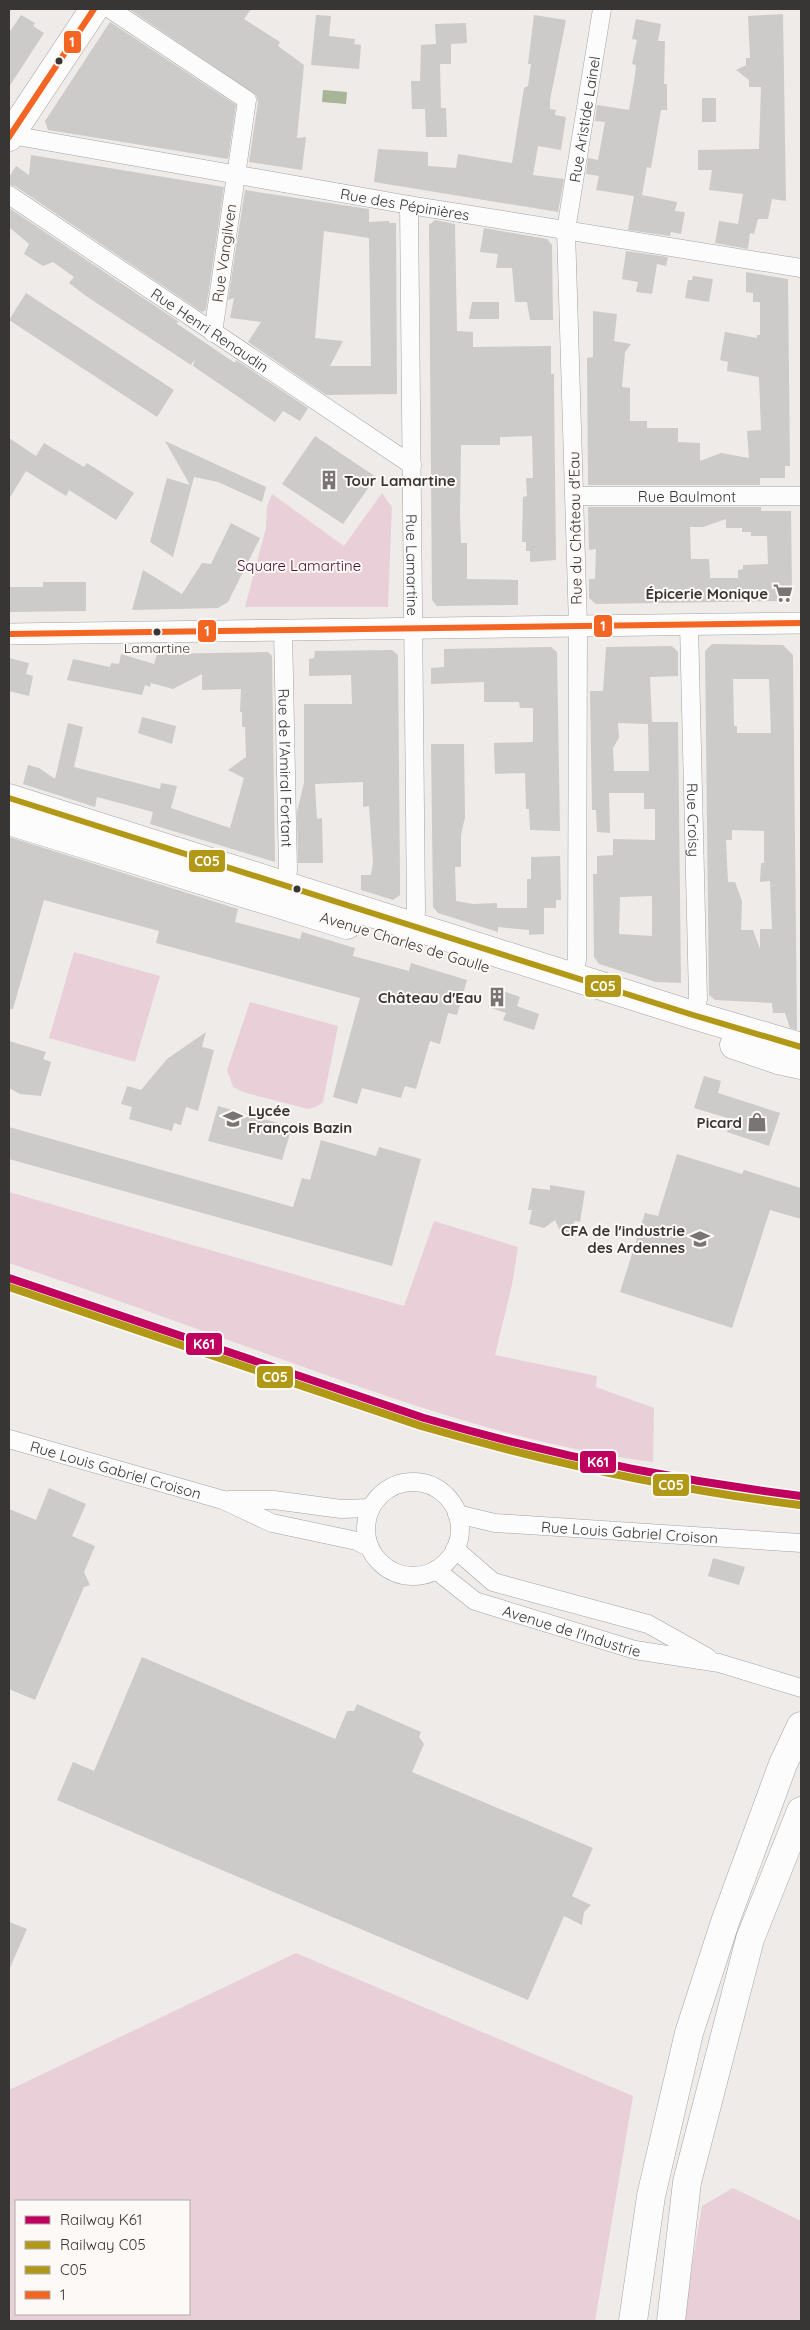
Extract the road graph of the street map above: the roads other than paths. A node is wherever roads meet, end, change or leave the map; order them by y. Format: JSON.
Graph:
{"nodes":[{"id":1,"x":94,"y":9,"type":"edge"},
{"id":2,"x":110,"y":9,"type":"edge"},
{"id":3,"x":602,"y":9,"type":"edge"},
{"id":4,"x":10,"y":136,"type":"edge"},
{"id":5,"x":236,"y":174,"type":"junction"},
{"id":6,"x":9,"y":195,"type":"edge"},
{"id":7,"x":409,"y":205,"type":"junction"},
{"id":8,"x":566,"y":230,"type":"junction"},
{"id":9,"x":801,"y":268,"type":"edge"},
{"id":10,"x":213,"y":332,"type":"junction"},
{"id":11,"x":412,"y":464,"type":"junction"},
{"id":12,"x":575,"y":496,"type":"junction"},
{"id":13,"x":801,"y":496,"type":"edge"},
{"id":14,"x":801,"y":623,"type":"edge"},
{"id":15,"x":690,"y":624,"type":"junction"},
{"id":16,"x":578,"y":626,"type":"junction"},
{"id":17,"x":414,"y":628,"type":"junction"},
{"id":18,"x":283,"y":630,"type":"junction"},
{"id":19,"x":9,"y":634,"type":"edge"},
{"id":20,"x":9,"y":798,"type":"edge"},
{"id":21,"x":9,"y":822,"type":"edge"},
{"id":22,"x":285,"y":895,"type":"junction"},
{"id":23,"x":411,"y":925,"type":"junction"},
{"id":24,"x":572,"y":976,"type":"junction"},
{"id":25,"x":693,"y":1015,"type":"junction"},
{"id":26,"x":801,"y":1047,"type":"edge"},
{"id":27,"x":801,"y":1065,"type":"edge"},
{"id":28,"x":9,"y":1440,"type":"edge"},
{"id":29,"x":223,"y":1500,"type":"junction"},
{"id":30,"x":371,"y":1508,"type":"junction"},
{"id":31,"x":457,"y":1514,"type":"junction"},
{"id":32,"x":801,"y":1543,"type":"edge"},
{"id":33,"x":370,"y":1548,"type":"junction"},
{"id":34,"x":455,"y":1549,"type":"junction"},
{"id":35,"x":436,"y":1570,"type":"junction"},
{"id":36,"x":719,"y":1663,"type":"junction"},
{"id":37,"x":801,"y":1688,"type":"edge"},
{"id":38,"x":801,"y":1726,"type":"edge"},
{"id":39,"x":801,"y":1811,"type":"edge"},
{"id":40,"x":633,"y":2321,"type":"edge"},
{"id":41,"x":671,"y":2321,"type":"edge"}],
"edges":[{"from":1,"to":4,"type":"main road"},
{"from":2,"to":5,"type":"street","name":"Rue Vangilven"},
{"from":3,"to":8,"type":"street","name":"Rue Aristide Lainel"},
{"from":4,"to":5,"type":"street","name":"Rue des Pépinières"},
{"from":5,"to":7,"type":"street","name":"Rue des Pépinières"},
{"from":5,"to":10,"type":"street","name":"Rue Vangilven"},
{"from":6,"to":10,"type":"street","name":"Rue Henri Renaudin"},
{"from":7,"to":8,"type":"street","name":"Rue des Pépinières"},
{"from":7,"to":11,"type":"street","name":"Rue Lamartine"},
{"from":8,"to":9,"type":"street","name":"Rue des Pépinières"},
{"from":8,"to":12,"type":"street","name":"Rue du Château d'Eau"},
{"from":10,"to":11,"type":"street","name":"Rue Henri Renaudin"},
{"from":11,"to":17,"type":"street","name":"Rue Lamartine"},
{"from":12,"to":13,"type":"street","name":"Rue Baulmont"},
{"from":12,"to":16,"type":"street","name":"Rue du Château d'Eau"},
{"from":14,"to":15,"type":"street"},
{"from":15,"to":16,"type":"street"},
{"from":15,"to":25,"type":"street","name":"Rue Croisy"},
{"from":16,"to":17,"type":"street"},
{"from":16,"to":24,"type":"street","name":"Rue du Château d'Eau"},
{"from":17,"to":18,"type":"street"},
{"from":17,"to":23,"type":"street","name":"Rue Lamartine"},
{"from":18,"to":19,"type":"street"},
{"from":18,"to":22,"type":"street","name":"Rue de l'Amiral Fortant"},
{"from":20,"to":22,"type":"main road","name":"Avenue Charles de Gaulle"},
{"from":21,"to":22,"type":"main road","name":"Avenue Charles de Gaulle"},
{"from":22,"to":23,"type":"main road","name":"Avenue Charles de Gaulle"},
{"from":22,"to":27,"type":"main road","name":"Avenue Charles de Gaulle"},
{"from":23,"to":24,"type":"main road","name":"Avenue Charles de Gaulle"},
{"from":24,"to":25,"type":"main road","name":"Avenue Charles de Gaulle"},
{"from":25,"to":26,"type":"main road","name":"Avenue Charles de Gaulle"},
{"from":28,"to":29,"type":"street","name":"Rue Louis Gabriel Croison"},
{"from":29,"to":30,"type":"street","name":"Rue Louis Gabriel Croison"},
{"from":29,"to":33,"type":"street","name":"Rue Louis Gabriel Croison"},
{"from":30,"to":31,"type":"street"},
{"from":30,"to":33,"type":"street"},
{"from":31,"to":32,"type":"street","name":"Rue Louis Gabriel Croison"},
{"from":31,"to":34,"type":"street"},
{"from":33,"to":35,"type":"street"},
{"from":34,"to":35,"type":"street"},
{"from":34,"to":36,"type":"street","name":"Avenue de l'Industrie"},
{"from":35,"to":36,"type":"street","name":"Avenue de l'Industrie"},
{"from":36,"to":37,"type":"street","name":"Avenue de l'Industrie"},
{"from":38,"to":40,"type":"main road"},
{"from":39,"to":41,"type":"main road"}]}
